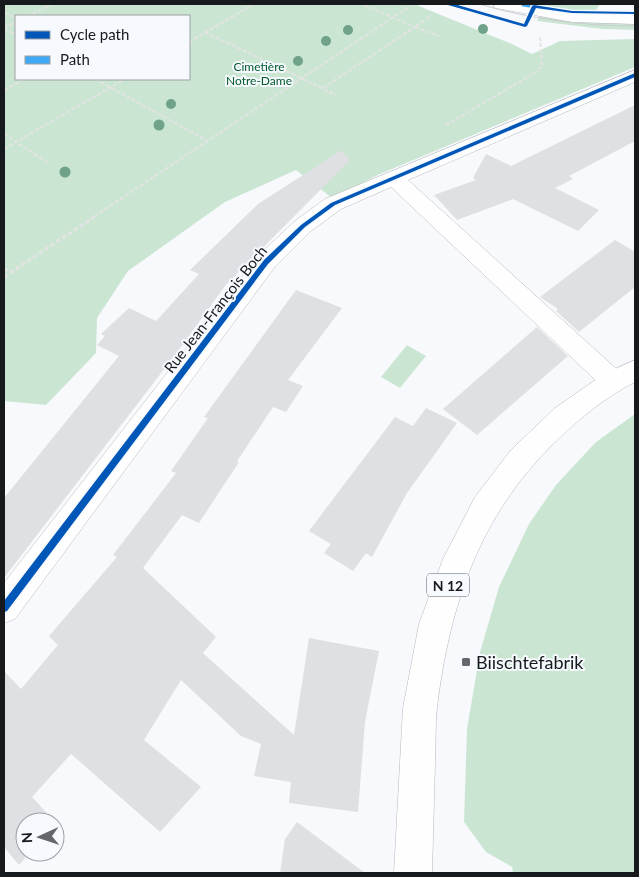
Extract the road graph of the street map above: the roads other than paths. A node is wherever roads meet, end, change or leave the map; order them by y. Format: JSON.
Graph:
{"nodes":[{"id":1,"x":501,"y":4,"type":"edge"},
{"id":2,"x":635,"y":19,"type":"edge"},
{"id":3,"x":635,"y":75,"type":"edge"},
{"id":4,"x":393,"y":178,"type":"junction"},
{"id":5,"x":624,"y":376,"type":"edge"},
{"id":6,"x":4,"y":608,"type":"edge"},
{"id":7,"x":412,"y":873,"type":"edge"}],
"edges":[{"from":1,"to":2,"type":"street"},
{"from":3,"to":4,"type":"street","name":"Rue Jean-François Boch"},
{"from":4,"to":5,"type":"street"},
{"from":4,"to":6,"type":"street","name":"Rue Jean-François Boch"},
{"from":5,"to":7,"type":"street","number":"N 12"}]}
